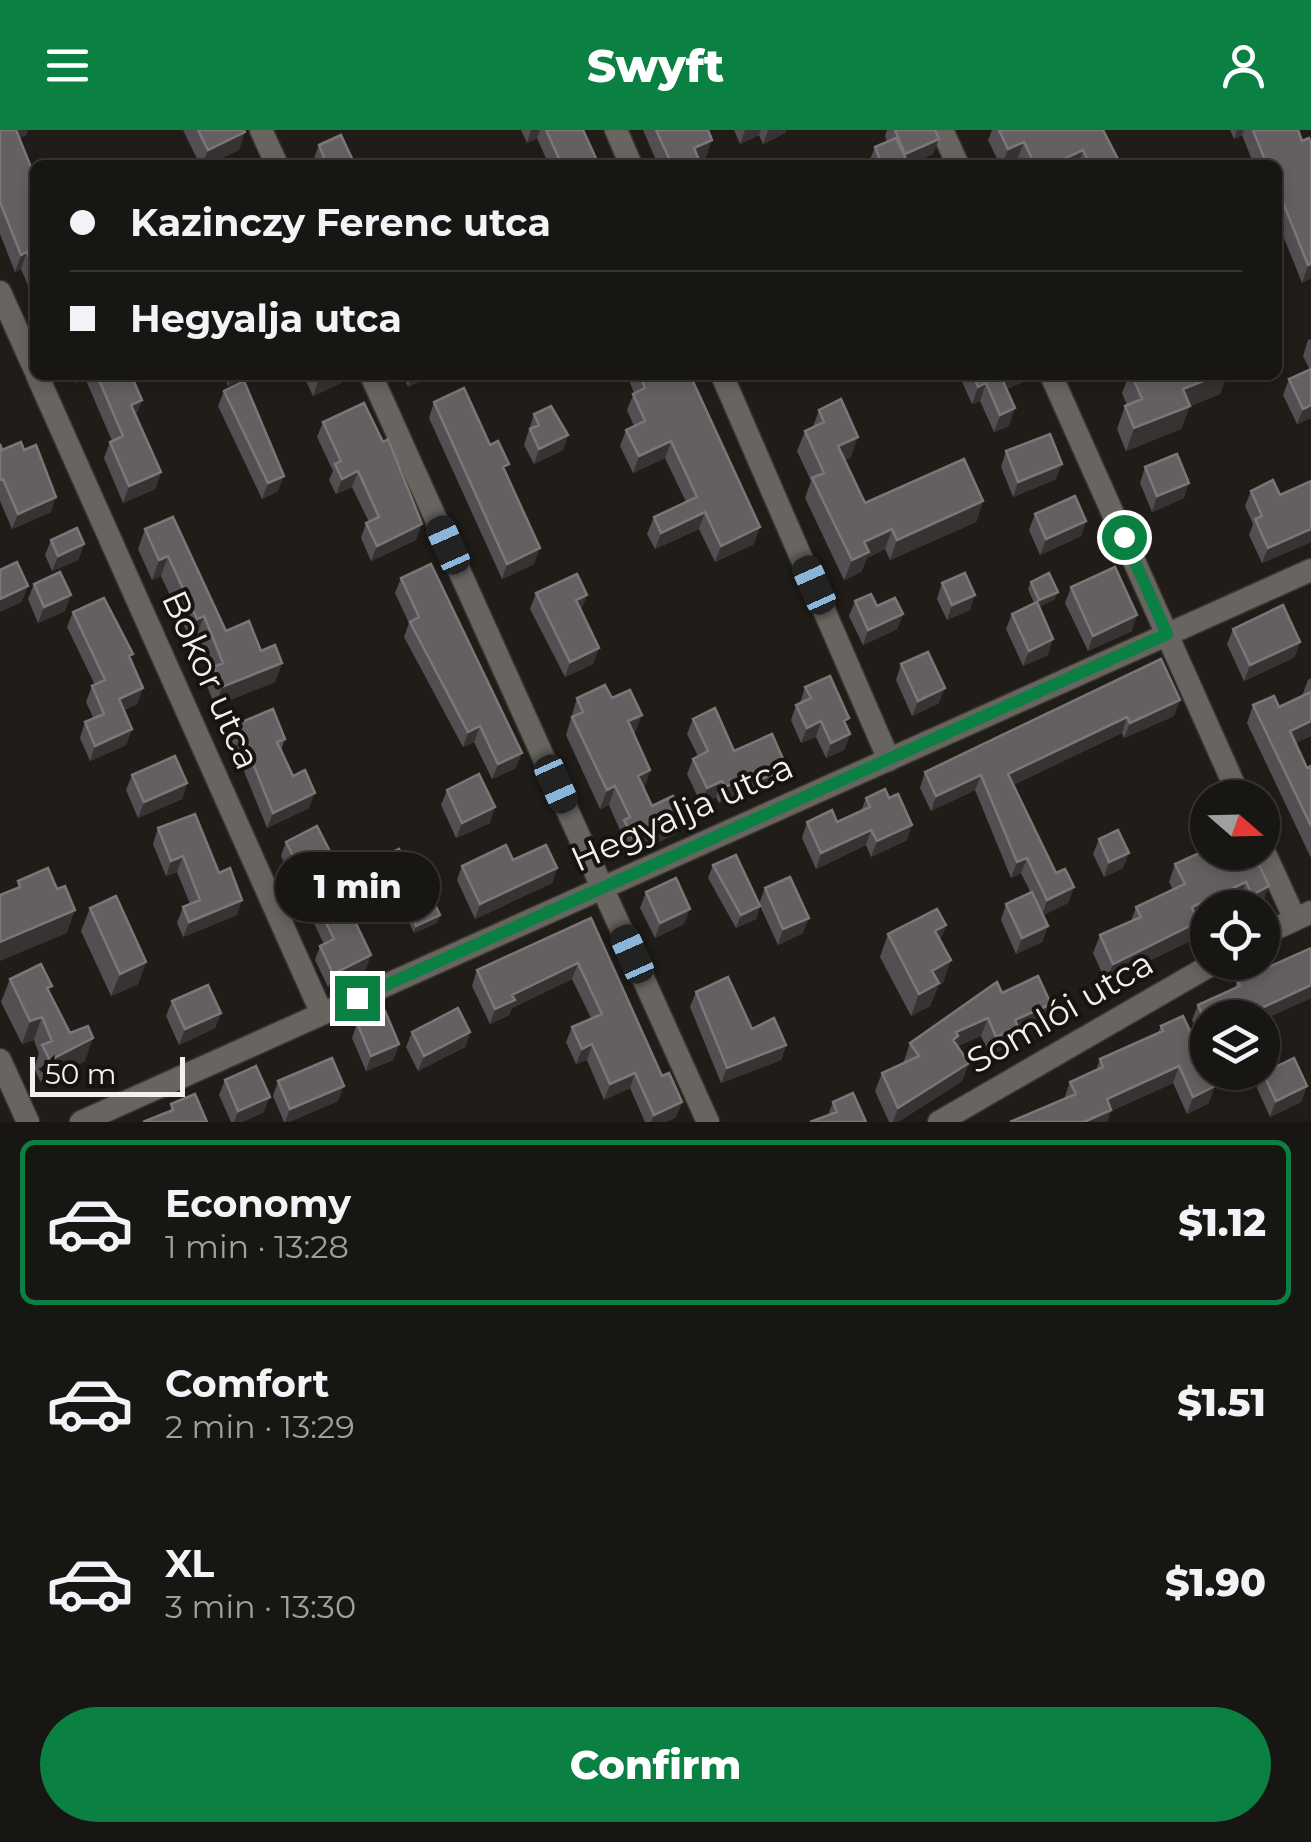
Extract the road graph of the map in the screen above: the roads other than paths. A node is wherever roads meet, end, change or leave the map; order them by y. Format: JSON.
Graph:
{"nodes":[{"id":1,"x":261,"y":130,"type":"edge"},
{"id":2,"x":616,"y":130,"type":"edge"},
{"id":3,"x":942,"y":130,"type":"edge"},
{"id":4,"x":274,"y":160,"type":"edge"},
{"id":5,"x":629,"y":160,"type":"edge"},
{"id":6,"x":956,"y":160,"type":"edge"},
{"id":7,"x":0,"y":292,"type":"edge"},
{"id":8,"x":30,"y":360,"type":"edge"},
{"id":9,"x":39,"y":380,"type":"edge"},
{"id":10,"x":373,"y":380,"type":"edge"},
{"id":11,"x":724,"y":380,"type":"edge"},
{"id":12,"x":1053,"y":380,"type":"edge"},
{"id":13,"x":1311,"y":570,"type":"edge"},
{"id":14,"x":1167,"y":634,"type":"junction"},
{"id":15,"x":890,"y":760,"type":"junction"},
{"id":16,"x":1232,"y":780,"type":"edge"},
{"id":17,"x":1275,"y":870,"type":"edge"},
{"id":18,"x":602,"y":886,"type":"junction"},
{"id":19,"x":1302,"y":915,"type":"edge"},
{"id":20,"x":1190,"y":977,"type":"edge"},
{"id":21,"x":322,"y":1014,"type":"junction"},
{"id":22,"x":0,"y":1060,"type":"edge"},
{"id":23,"x":28,"y":1122,"type":"edge"},
{"id":24,"x":81,"y":1122,"type":"edge"},
{"id":25,"x":708,"y":1122,"type":"edge"},
{"id":26,"x":940,"y":1122,"type":"edge"}],
"edges":[{"from":1,"to":4,"type":"street"},
{"from":2,"to":5,"type":"street"},
{"from":3,"to":6,"type":"street"},
{"from":7,"to":8,"type":"street","name":"Bokor utca"},
{"from":9,"to":21,"type":"street","name":"Bokor utca"},
{"from":10,"to":18,"type":"street"},
{"from":11,"to":15,"type":"street"},
{"from":12,"to":14,"type":"street"},
{"from":13,"to":14,"type":"street","name":"Hegyalja utca"},
{"from":14,"to":15,"type":"street","name":"Hegyalja utca"},
{"from":14,"to":16,"type":"street"},
{"from":15,"to":18,"type":"street","name":"Hegyalja utca"},
{"from":17,"to":19,"type":"street"},
{"from":18,"to":21,"type":"street","name":"Hegyalja utca"},
{"from":18,"to":25,"type":"street"},
{"from":20,"to":26,"type":"street","name":"Somlói utca"},
{"from":21,"to":24,"type":"street","name":"Hegyalja utca"},
{"from":22,"to":23,"type":"street"}]}
